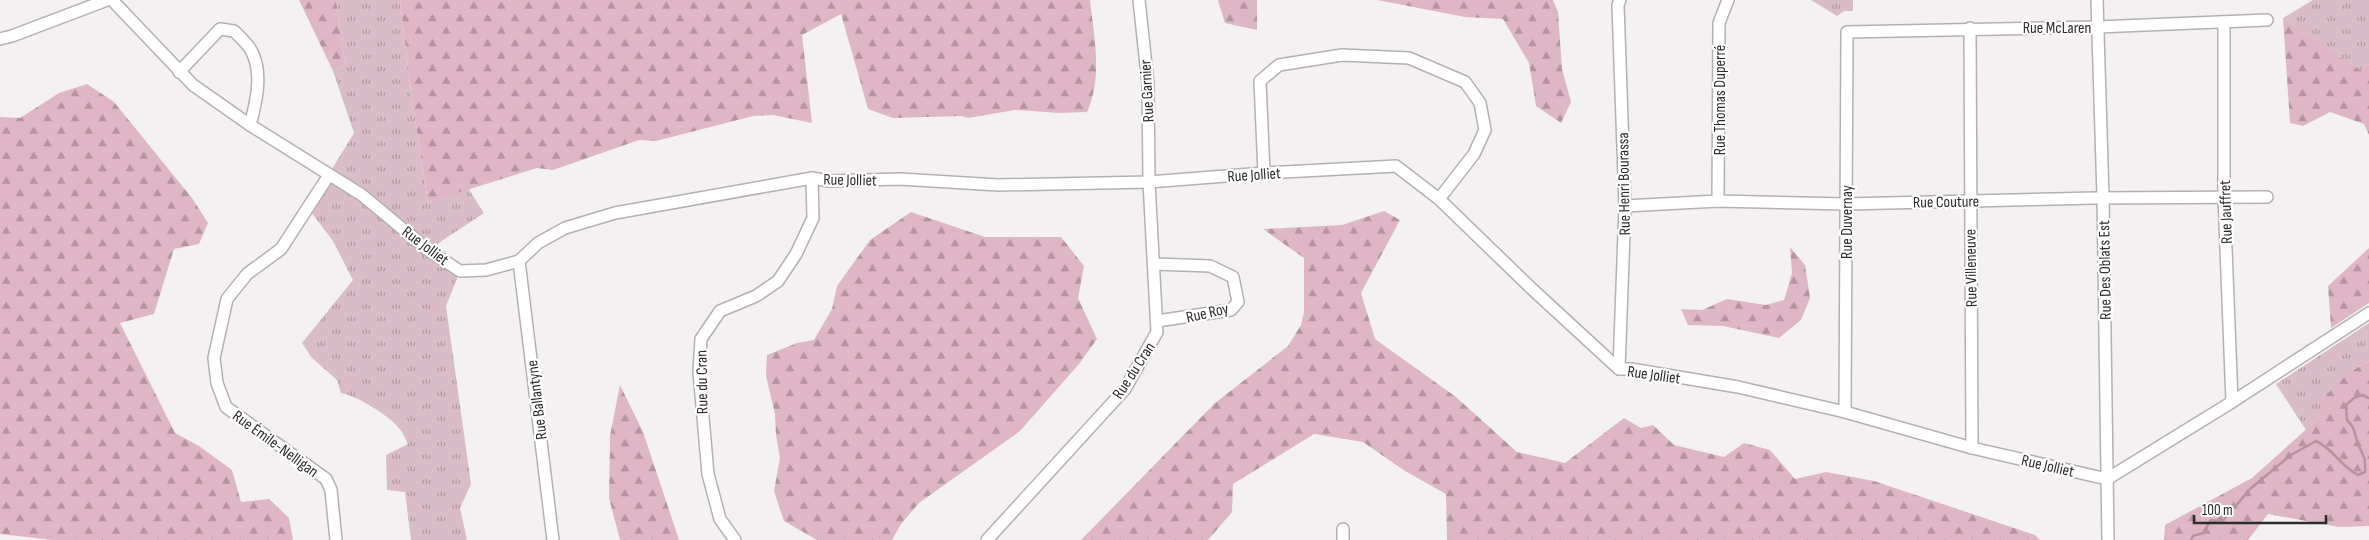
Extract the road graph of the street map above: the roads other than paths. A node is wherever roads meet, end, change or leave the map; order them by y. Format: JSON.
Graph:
{"nodes":[{"id":1,"x":106,"y":0,"type":"edge"},
{"id":2,"x":112,"y":0,"type":"edge"},
{"id":3,"x":1139,"y":0,"type":"edge"},
{"id":4,"x":1620,"y":0,"type":"edge"},
{"id":5,"x":1728,"y":0,"type":"edge"},
{"id":6,"x":2097,"y":0,"type":"edge"},
{"id":7,"x":2267,"y":20,"type":"dead end"},
{"id":8,"x":2224,"y":22,"type":"junction"},
{"id":9,"x":2097,"y":27,"type":"junction"},
{"id":10,"x":1970,"y":28,"type":"junction"},
{"id":11,"x":1846,"y":32,"type":"joint"},
{"id":12,"x":0,"y":38,"type":"edge"},
{"id":13,"x":179,"y":72,"type":"junction"},
{"id":14,"x":250,"y":125,"type":"junction"},
{"id":15,"x":1264,"y":172,"type":"junction"},
{"id":16,"x":329,"y":175,"type":"junction"},
{"id":17,"x":812,"y":178,"type":"junction"},
{"id":18,"x":1149,"y":182,"type":"junction"},
{"id":19,"x":2224,"y":197,"type":"junction"},
{"id":20,"x":2267,"y":197,"type":"dead end"},
{"id":21,"x":2103,"y":198,"type":"junction"},
{"id":22,"x":1439,"y":199,"type":"junction"},
{"id":23,"x":1718,"y":201,"type":"junction"},
{"id":24,"x":1969,"y":201,"type":"junction"},
{"id":25,"x":1846,"y":204,"type":"junction"},
{"id":26,"x":1625,"y":206,"type":"junction"},
{"id":27,"x":518,"y":261,"type":"junction"},
{"id":28,"x":1154,"y":264,"type":"junction"},
{"id":29,"x":2369,"y":313,"type":"edge"},
{"id":30,"x":1157,"y":321,"type":"junction"},
{"id":31,"x":1619,"y":369,"type":"junction"},
{"id":32,"x":2232,"y":402,"type":"junction"},
{"id":33,"x":1845,"y":412,"type":"junction"},
{"id":34,"x":1972,"y":448,"type":"junction"},
{"id":35,"x":2107,"y":479,"type":"junction"},
{"id":36,"x":336,"y":540,"type":"edge"},
{"id":37,"x":553,"y":540,"type":"edge"},
{"id":38,"x":735,"y":540,"type":"edge"},
{"id":39,"x":987,"y":540,"type":"edge"},
{"id":40,"x":2108,"y":540,"type":"edge"}],
"edges":[{"from":1,"to":12,"type":"street"},
{"from":2,"to":13,"type":"street","name":"Rue Jolliet"},
{"from":3,"to":18,"type":"street","name":"Rue Garnier"},
{"from":4,"to":26,"type":"street","name":"Rue Henri Bourassa"},
{"from":5,"to":23,"type":"street","name":"Rue Thomas Duperré"},
{"from":6,"to":9,"type":"street","name":"Rue Des Oblats Est"},
{"from":7,"to":8,"type":"street","name":"Rue McLaren"},
{"from":8,"to":9,"type":"street","name":"Rue McLaren"},
{"from":8,"to":19,"type":"street","name":"Rue Jauffret"},
{"from":9,"to":10,"type":"street","name":"Rue McLaren"},
{"from":9,"to":21,"type":"street","name":"Rue Des Oblats Est"},
{"from":10,"to":11,"type":"street","name":"Rue McLaren"},
{"from":10,"to":24,"type":"street","name":"Rue Villeneuve"},
{"from":11,"to":25,"type":"street","name":"Rue Duvernay"},
{"from":13,"to":14,"type":"street","name":"Rue Jolliet"},
{"from":13,"to":14,"type":"street"},
{"from":14,"to":16,"type":"street","name":"Rue Jolliet"},
{"from":15,"to":18,"type":"street","name":"Rue Jolliet"},
{"from":15,"to":22,"type":"street","name":"Rue Jolliet"},
{"from":15,"to":22,"type":"street"},
{"from":16,"to":27,"type":"street","name":"Rue Jolliet"},
{"from":16,"to":36,"type":"street","name":"Rue Émile-Nelligan"},
{"from":17,"to":18,"type":"street","name":"Rue Jolliet"},
{"from":17,"to":27,"type":"street","name":"Rue Jolliet"},
{"from":17,"to":38,"type":"street","name":"Rue du Cran"},
{"from":18,"to":28,"type":"street","name":"Rue du Cran"},
{"from":19,"to":20,"type":"street","name":"Rue Couture"},
{"from":19,"to":21,"type":"street","name":"Rue Couture"},
{"from":19,"to":32,"type":"street","name":"Rue Jauffret"},
{"from":21,"to":24,"type":"street","name":"Rue Couture"},
{"from":21,"to":35,"type":"street","name":"Rue Des Oblats Est"},
{"from":22,"to":31,"type":"street","name":"Rue Jolliet"},
{"from":23,"to":25,"type":"street","name":"Rue Couture"},
{"from":23,"to":26,"type":"street","name":"Rue Couture"},
{"from":24,"to":25,"type":"street","name":"Rue Couture"},
{"from":24,"to":34,"type":"street","name":"Rue Villeneuve"},
{"from":25,"to":33,"type":"street","name":"Rue Duvernay"},
{"from":26,"to":31,"type":"street","name":"Rue Henri Bourassa"},
{"from":27,"to":37,"type":"street","name":"Rue Ballantyne"},
{"from":28,"to":30,"type":"street","name":"Rue du Cran"},
{"from":28,"to":30,"type":"street","name":"Rue Roy"},
{"from":29,"to":32,"type":"street"},
{"from":30,"to":39,"type":"street","name":"Rue du Cran"},
{"from":31,"to":33,"type":"street","name":"Rue Jolliet"},
{"from":32,"to":35,"type":"street"},
{"from":33,"to":34,"type":"street","name":"Rue Jolliet"},
{"from":34,"to":35,"type":"street","name":"Rue Jolliet"},
{"from":35,"to":40,"type":"street","name":"Rue Des Oblats Est"}]}
